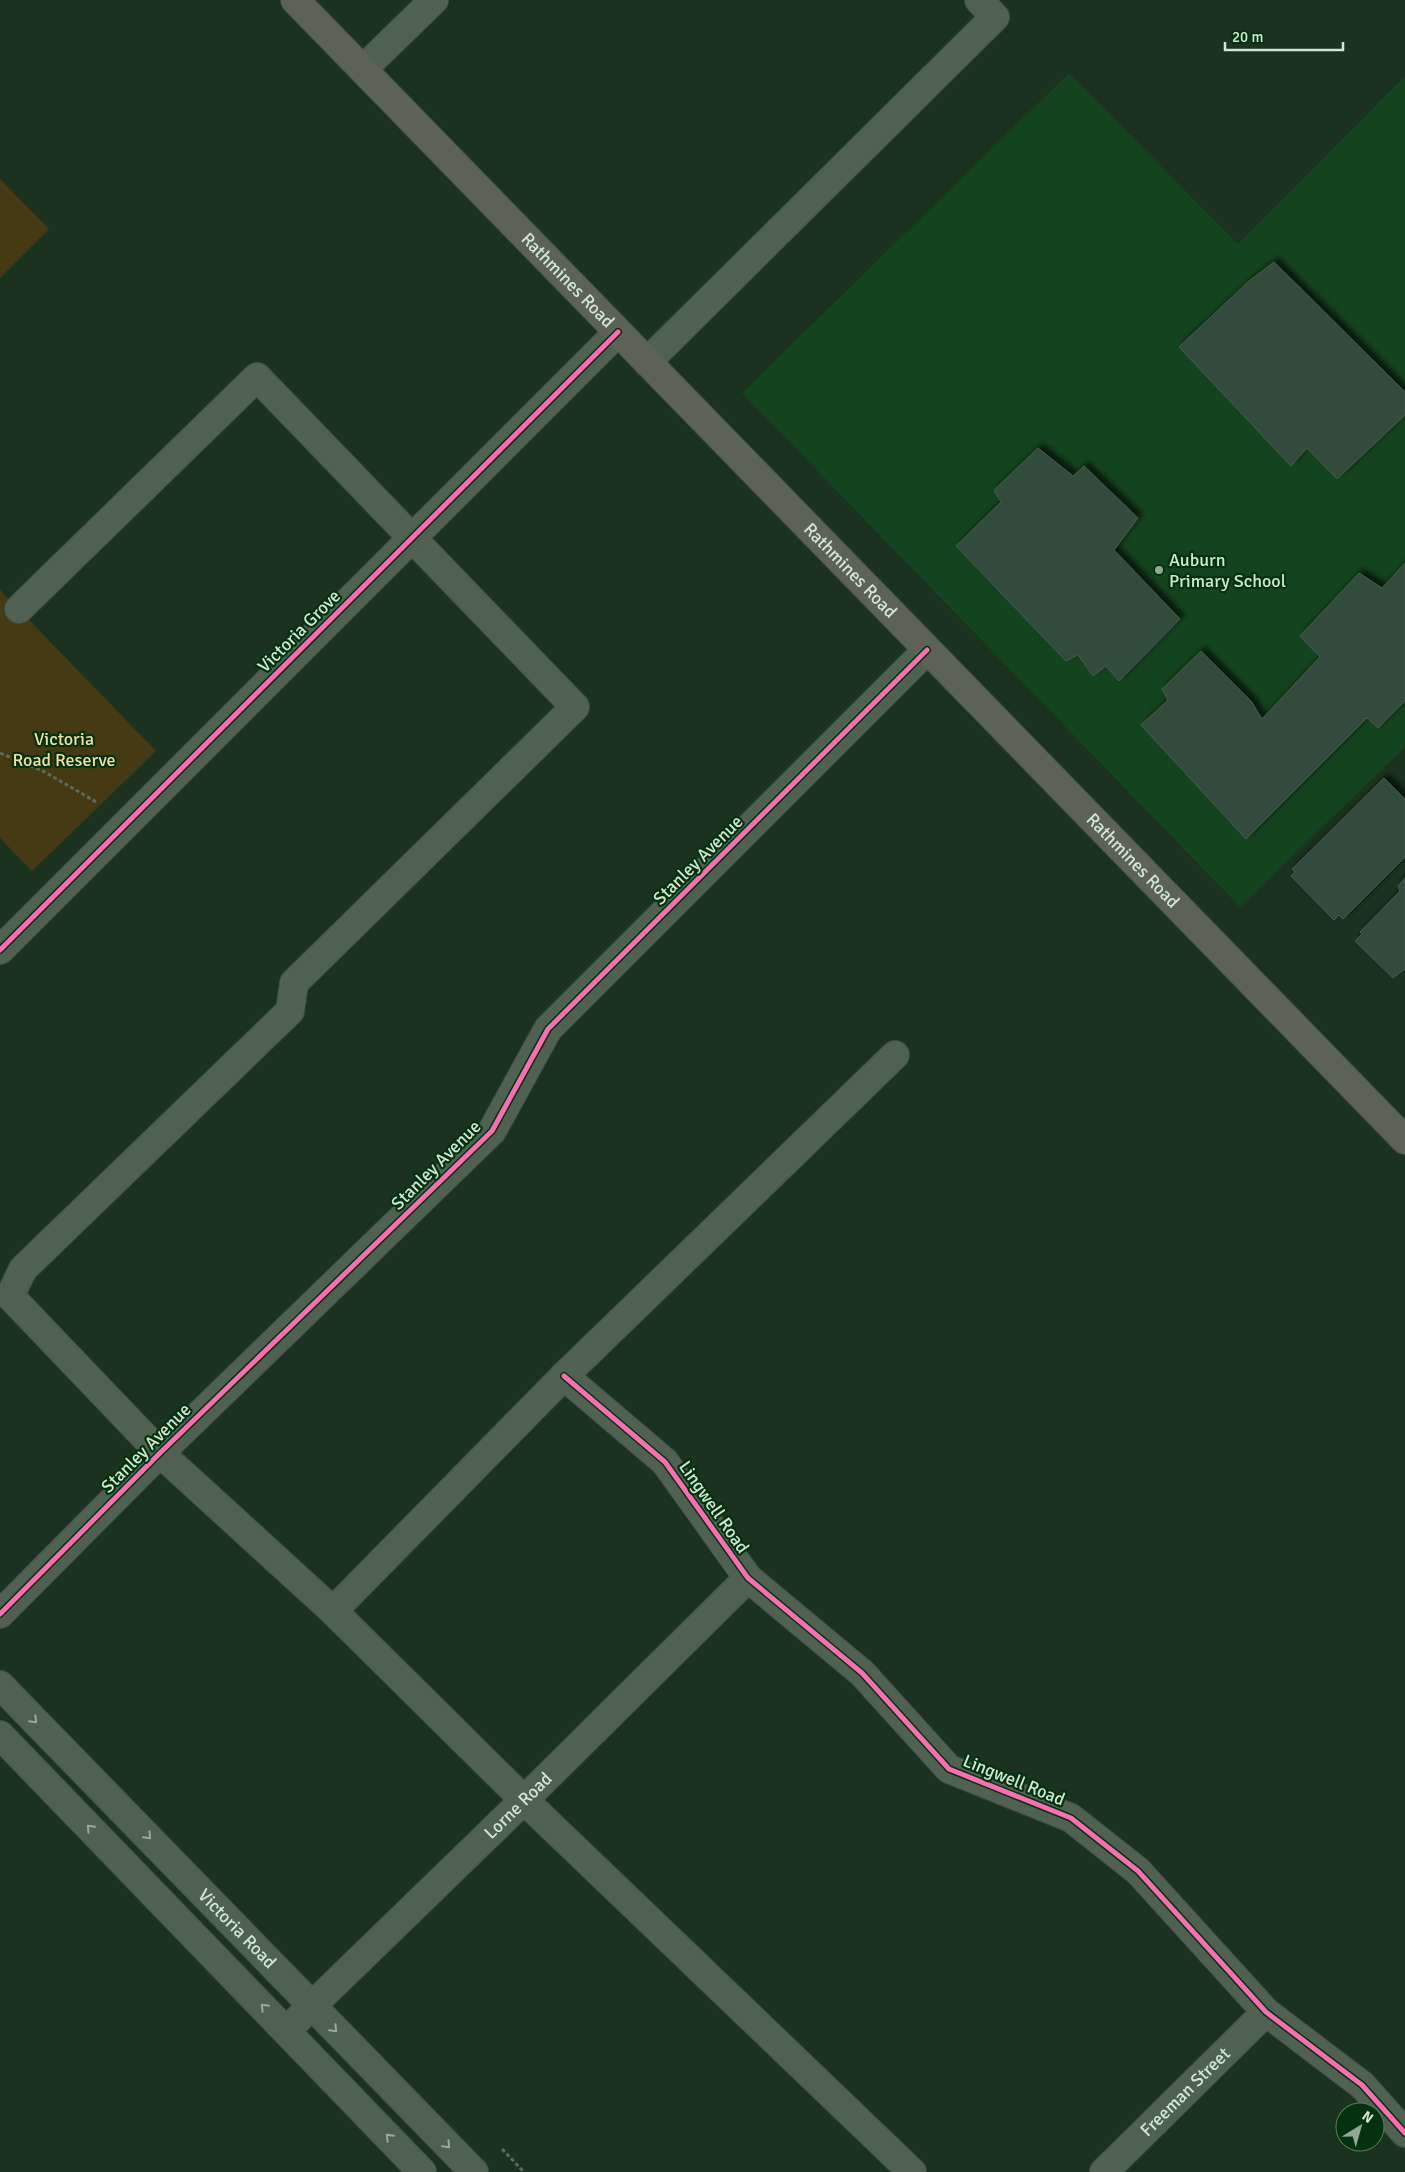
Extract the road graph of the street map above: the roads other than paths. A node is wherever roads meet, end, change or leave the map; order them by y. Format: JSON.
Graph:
{"nodes":[{"id":1,"x":296,"y":0,"type":"edge"},
{"id":2,"x":434,"y":0,"type":"edge"},
{"id":3,"x":979,"y":0,"type":"edge"},
{"id":4,"x":363,"y":69,"type":"junction"},
{"id":5,"x":618,"y":332,"type":"junction"},
{"id":6,"x":647,"y":362,"type":"junction"},
{"id":7,"x":412,"y":538,"type":"junction"},
{"id":8,"x":19,"y":609,"type":"dead end"},
{"id":9,"x":927,"y":650,"type":"junction"},
{"id":10,"x":0,"y":950,"type":"edge"},
{"id":11,"x":895,"y":1055,"type":"dead end"},
{"id":12,"x":1405,"y":1140,"type":"edge"},
{"id":13,"x":564,"y":1376,"type":"junction"},
{"id":14,"x":160,"y":1453,"type":"junction"},
{"id":15,"x":748,"y":1578,"type":"junction"},
{"id":16,"x":333,"y":1611,"type":"junction"},
{"id":17,"x":0,"y":1614,"type":"edge"},
{"id":18,"x":0,"y":1685,"type":"edge"},
{"id":19,"x":0,"y":1735,"type":"edge"},
{"id":20,"x":524,"y":1800,"type":"junction"},
{"id":21,"x":312,"y":2006,"type":"junction"},
{"id":22,"x":1266,"y":2012,"type":"junction"},
{"id":23,"x":287,"y":2030,"type":"junction"},
{"id":24,"x":1405,"y":2133,"type":"edge"},
{"id":25,"x":422,"y":2172,"type":"edge"},
{"id":26,"x":474,"y":2172,"type":"edge"},
{"id":27,"x":912,"y":2172,"type":"edge"},
{"id":28,"x":1104,"y":2172,"type":"edge"}],
"edges":[{"from":1,"to":4,"type":"main road","name":"Rathmines Road"},
{"from":2,"to":4,"type":"street"},
{"from":3,"to":6,"type":"street"},
{"from":4,"to":5,"type":"main road","name":"Rathmines Road"},
{"from":5,"to":6,"type":"main road","name":"Rathmines Road"},
{"from":5,"to":7,"type":"street","name":"Victoria Grove"},
{"from":6,"to":9,"type":"main road","name":"Rathmines Road"},
{"from":7,"to":8,"type":"street"},
{"from":7,"to":10,"type":"street","name":"Victoria Grove"},
{"from":7,"to":14,"type":"street"},
{"from":9,"to":12,"type":"main road","name":"Rathmines Road"},
{"from":9,"to":14,"type":"street","name":"Stanley Avenue"},
{"from":11,"to":13,"type":"street"},
{"from":13,"to":15,"type":"street","name":"Lingwell Road"},
{"from":13,"to":16,"type":"street"},
{"from":14,"to":16,"type":"street"},
{"from":14,"to":17,"type":"street","name":"Stanley Avenue"},
{"from":15,"to":20,"type":"street","name":"Lorne Road"},
{"from":15,"to":22,"type":"street","name":"Lingwell Road"},
{"from":16,"to":20,"type":"street"},
{"from":18,"to":21,"type":"street","name":"Victoria Road","one_way":true},
{"from":23,"to":19,"type":"street","name":"Victoria Road","one_way":true},
{"from":20,"to":21,"type":"street","name":"Lorne Road"},
{"from":20,"to":27,"type":"street"},
{"from":21,"to":23,"type":"street","name":"Lorne Road"},
{"from":21,"to":26,"type":"street","name":"Victoria Road","one_way":true},
{"from":22,"to":24,"type":"street","name":"Lingwell Road"},
{"from":22,"to":28,"type":"street","name":"Freeman Street"},
{"from":25,"to":23,"type":"street","name":"Victoria Road","one_way":true}]}
